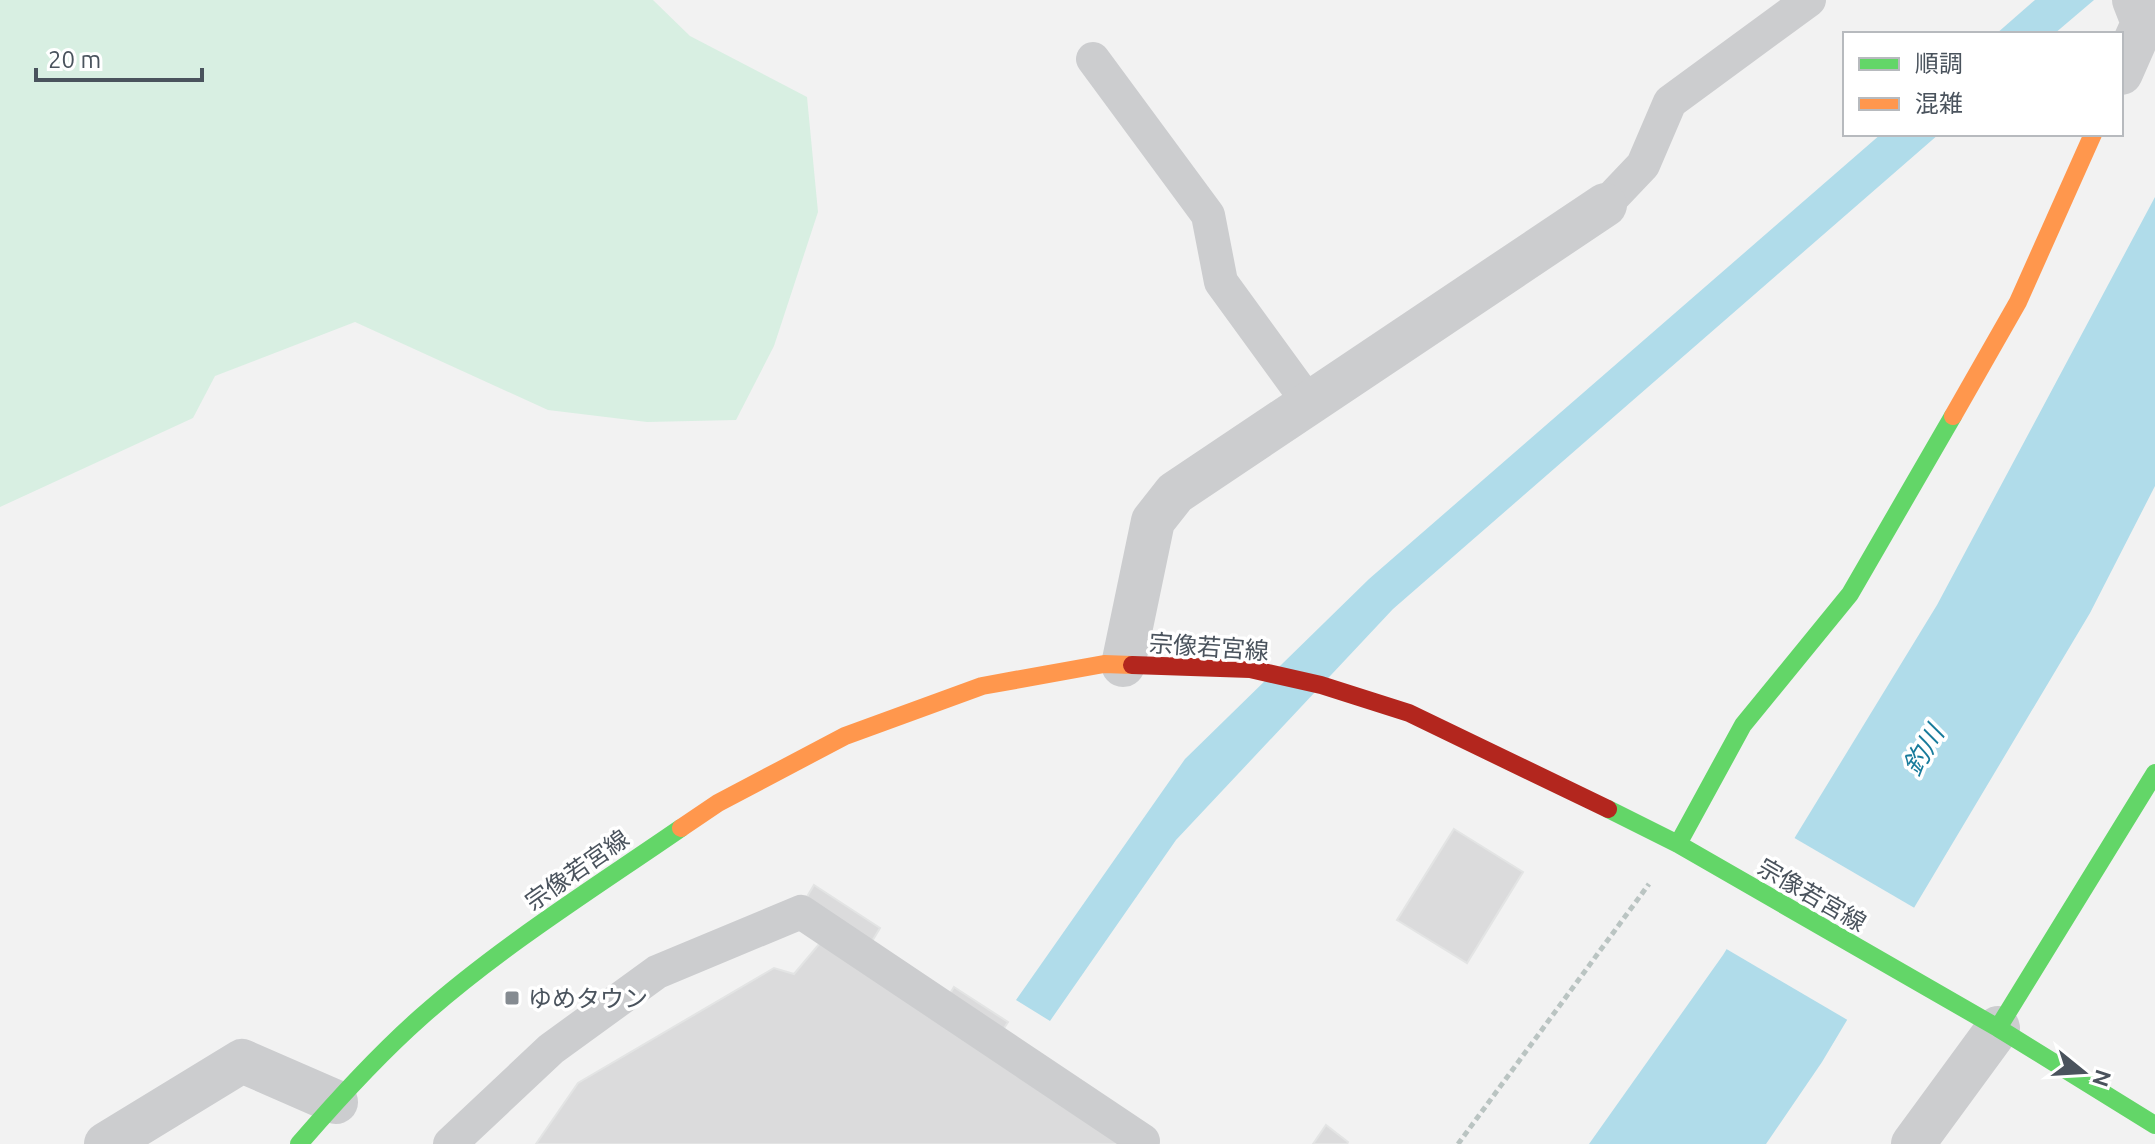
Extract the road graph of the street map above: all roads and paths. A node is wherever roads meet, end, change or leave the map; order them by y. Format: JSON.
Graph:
{"nodes":[{"id":1,"x":1809,"y":0,"type":"edge"},
{"id":2,"x":2134,"y":0,"type":"edge"},
{"id":3,"x":1093,"y":59,"type":"dead end"},
{"id":4,"x":2123,"y":68,"type":"edge"},
{"id":5,"x":2092,"y":136,"type":"edge"},
{"id":6,"x":1605,"y":205,"type":"joint"},
{"id":7,"x":1309,"y":403,"type":"junction"},
{"id":8,"x":1123,"y":665,"type":"junction"},
{"id":9,"x":2155,"y":773,"type":"edge"},
{"id":10,"x":1684,"y":848,"type":"junction"},
{"id":11,"x":1998,"y":1028,"type":"junction"},
{"id":12,"x":336,"y":1102,"type":"junction"},
{"id":13,"x":2155,"y":1125,"type":"edge"},
{"id":14,"x":1143,"y":1141,"type":"dead end"},
{"id":15,"x":106,"y":1144,"type":"edge"},
{"id":16,"x":299,"y":1144,"type":"edge"},
{"id":17,"x":450,"y":1144,"type":"edge"},
{"id":18,"x":1458,"y":1144,"type":"edge"},
{"id":19,"x":1913,"y":1144,"type":"edge"}],
"edges":[{"from":1,"to":6,"type":"lane"},
{"from":2,"to":4,"type":"street"},
{"from":3,"to":7,"type":"lane"},
{"from":5,"to":10,"type":"main road"},
{"from":6,"to":7,"type":"street"},
{"from":7,"to":8,"type":"street"},
{"from":8,"to":10,"type":"main road","name":"宗像若宮線"},
{"from":8,"to":12,"type":"main road","name":"宗像若宮線"},
{"from":9,"to":11,"type":"main road"},
{"from":10,"to":11,"type":"main road","name":"宗像若宮線"},
{"from":10,"to":18,"type":"path"},
{"from":11,"to":13,"type":"main road","name":"宗像若宮線"},
{"from":11,"to":19,"type":"street"},
{"from":12,"to":15,"type":"street"},
{"from":12,"to":16,"type":"main road","name":"宗像若宮線"},
{"from":14,"to":17,"type":"lane"}]}
